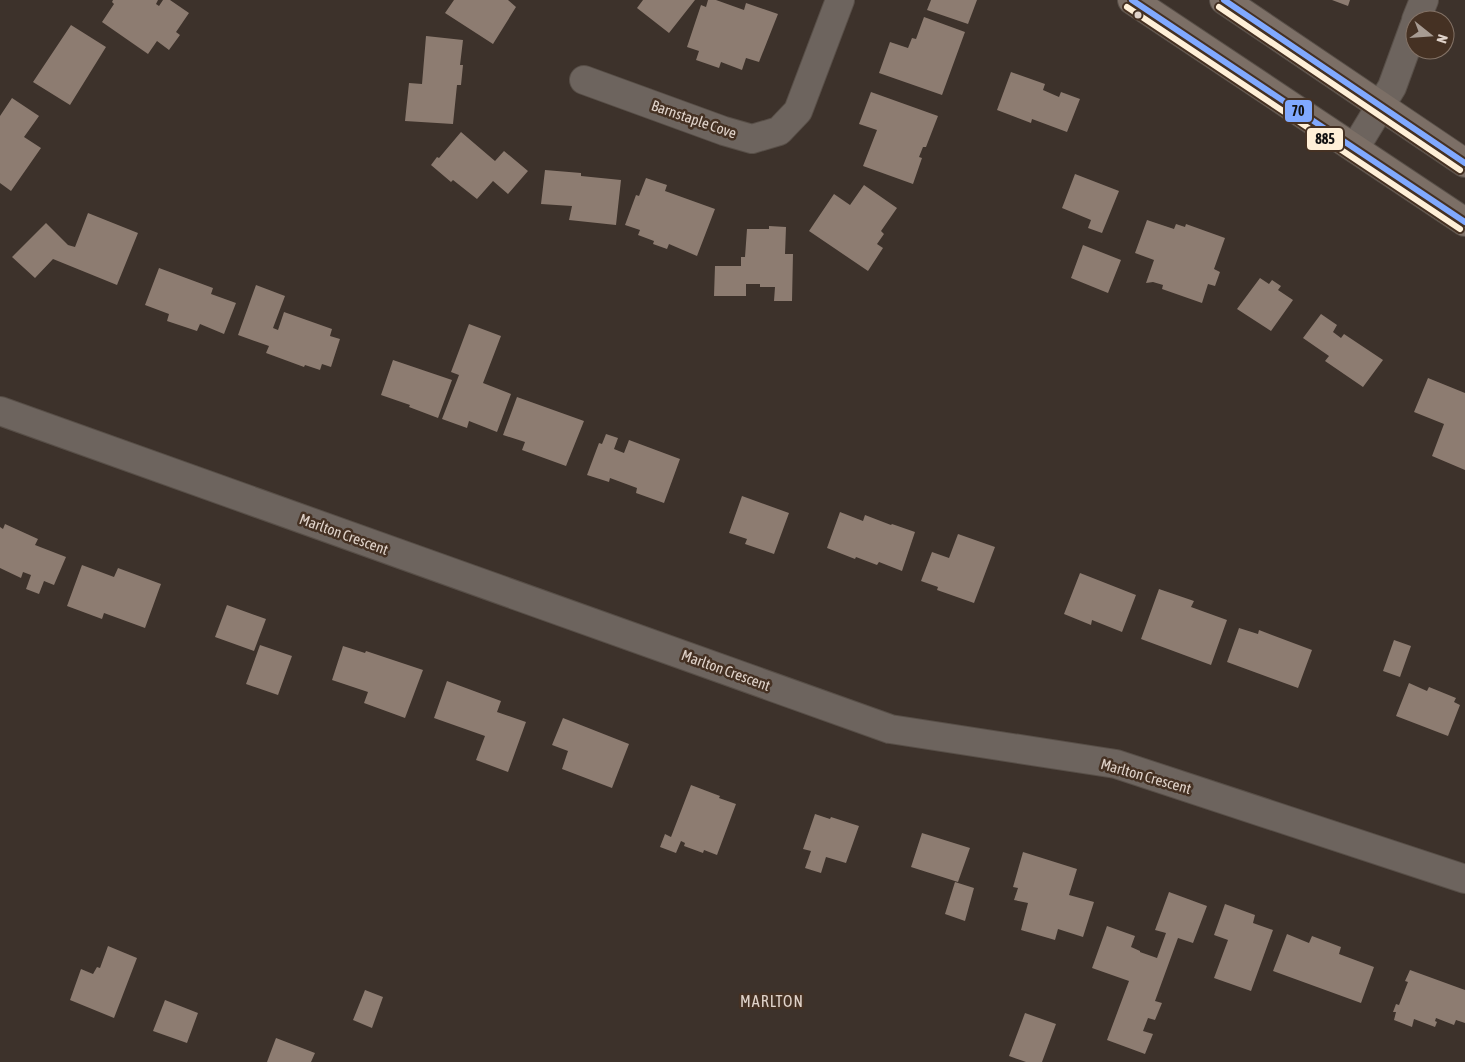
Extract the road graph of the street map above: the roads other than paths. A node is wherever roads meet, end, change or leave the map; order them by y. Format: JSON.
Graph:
{"nodes":[{"id":1,"x":840,"y":0,"type":"edge"},
{"id":2,"x":1132,"y":0,"type":"edge"},
{"id":3,"x":1224,"y":0,"type":"edge"},
{"id":4,"x":1405,"y":51,"type":"edge"},
{"id":5,"x":584,"y":80,"type":"dead end"},
{"id":6,"x":1381,"y":105,"type":"junction"},
{"id":7,"x":1355,"y":148,"type":"junction"},
{"id":8,"x":1465,"y":163,"type":"edge"},
{"id":9,"x":1465,"y":222,"type":"edge"},
{"id":10,"x":0,"y":411,"type":"edge"},
{"id":11,"x":1465,"y":879,"type":"edge"}],
"edges":[{"from":1,"to":5,"type":"street","name":"Barnstaple Cove"},
{"from":2,"to":7,"type":"main road"},
{"from":3,"to":6,"type":"main road"},
{"from":4,"to":6,"type":"street"},
{"from":6,"to":7,"type":"street"},
{"from":6,"to":8,"type":"main road"},
{"from":7,"to":9,"type":"main road"},
{"from":10,"to":11,"type":"street","name":"Marlton Crescent"}]}
